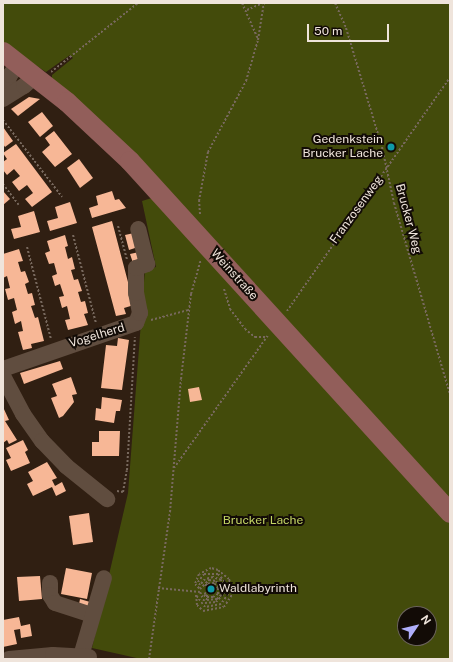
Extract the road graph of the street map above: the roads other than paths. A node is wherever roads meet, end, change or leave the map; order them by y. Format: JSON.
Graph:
{"nodes":[{"id":1,"x":3,"y":52,"type":"edge"},
{"id":2,"x":19,"y":63,"type":"junction"},
{"id":3,"x":38,"y":78,"type":"junction"},
{"id":4,"x":3,"y":94,"type":"edge"},
{"id":5,"x":3,"y":99,"type":"edge"},
{"id":6,"x":138,"y":229,"type":"dead end"},
{"id":7,"x":3,"y":369,"type":"edge"},
{"id":8,"x":3,"y":376,"type":"edge"},
{"id":9,"x":101,"y":494,"type":"road end"},
{"id":10,"x":450,"y":513,"type":"edge"},
{"id":11,"x":104,"y":578,"type":"dead end"},
{"id":12,"x":50,"y":583,"type":"dead end"},
{"id":13,"x":91,"y":615,"type":"junction"},
{"id":14,"x":9,"y":659,"type":"edge"}],
"edges":[{"from":1,"to":2,"type":"main road","name":"Weinstraße"},
{"from":2,"to":3,"type":"main road","name":"Weinstraße"},
{"from":2,"to":4,"type":"street"},
{"from":3,"to":5,"type":"street"},
{"from":3,"to":10,"type":"main road","name":"Weinstraße"},
{"from":6,"to":7,"type":"street","name":"Vogelherd"},
{"from":8,"to":9,"type":"street"},
{"from":11,"to":13,"type":"street"},
{"from":12,"to":13,"type":"street"},
{"from":13,"to":14,"type":"street"}]}
